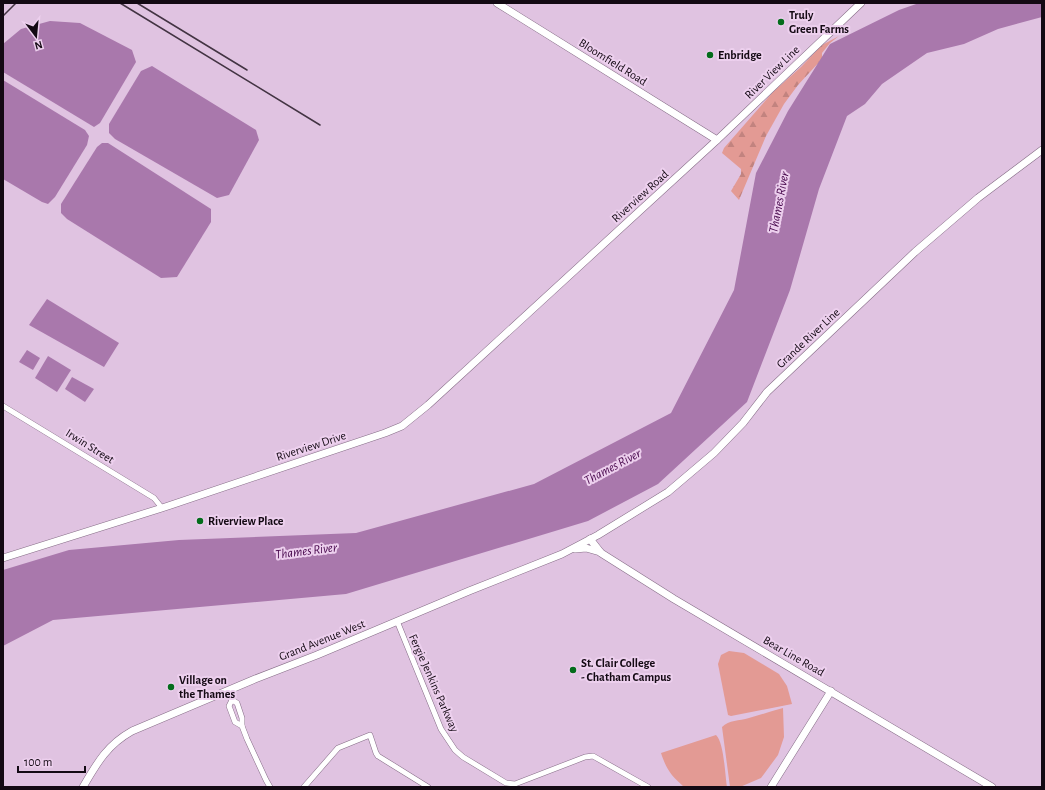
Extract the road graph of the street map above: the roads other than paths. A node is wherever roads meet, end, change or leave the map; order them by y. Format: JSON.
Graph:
{"nodes":[{"id":1,"x":497,"y":3,"type":"edge"},
{"id":2,"x":861,"y":3,"type":"edge"},
{"id":3,"x":717,"y":140,"type":"junction"},
{"id":4,"x":1042,"y":150,"type":"edge"},
{"id":5,"x":577,"y":269,"type":"joint"},
{"id":6,"x":3,"y":406,"type":"edge"},
{"id":7,"x":162,"y":508,"type":"junction"},
{"id":8,"x":590,"y":539,"type":"junction"},
{"id":9,"x":567,"y":551,"type":"junction"},
{"id":10,"x":601,"y":553,"type":"junction"},
{"id":11,"x":3,"y":558,"type":"edge"},
{"id":12,"x":397,"y":621,"type":"junction"},
{"id":13,"x":228,"y":691,"type":"junction"},
{"id":14,"x":831,"y":691,"type":"junction"},
{"id":15,"x":232,"y":700,"type":"junction"},
{"id":16,"x":242,"y":726,"type":"junction"},
{"id":17,"x":83,"y":787,"type":"edge"},
{"id":18,"x":270,"y":787,"type":"edge"},
{"id":19,"x":304,"y":787,"type":"edge"},
{"id":20,"x":428,"y":787,"type":"edge"},
{"id":21,"x":648,"y":787,"type":"edge"},
{"id":22,"x":771,"y":787,"type":"edge"},
{"id":23,"x":992,"y":787,"type":"edge"}],
"edges":[{"from":1,"to":3,"type":"main road","name":"Bloomfield Road"},
{"from":2,"to":3,"type":"main road","name":"River View Line"},
{"from":3,"to":5,"type":"main road","name":"Riverview Road"},
{"from":4,"to":8,"type":"main road","name":"Grande River Line"},
{"from":5,"to":7,"type":"main road","name":"Riverview Drive"},
{"from":6,"to":7,"type":"street","name":"Irwin Street"},
{"from":7,"to":11,"type":"main road","name":"Riverview Drive"},
{"from":8,"to":9,"type":"main road","name":"Grand Avenue West"},
{"from":8,"to":10,"type":"main road","name":"Bear Line Road"},
{"from":9,"to":10,"type":"main road"},
{"from":9,"to":12,"type":"main road","name":"Grand Avenue West"},
{"from":10,"to":14,"type":"main road","name":"Bear Line Road"},
{"from":12,"to":13,"type":"main road","name":"Grand Avenue West"},
{"from":12,"to":21,"type":"street","name":"Fergie Jenkins Parkway"},
{"from":13,"to":15,"type":"street"},
{"from":13,"to":17,"type":"main road","name":"Grand Avenue West"},
{"from":14,"to":22,"type":"main road"},
{"from":14,"to":23,"type":"main road","name":"Bear Line Road"},
{"from":15,"to":16,"type":"street"},
{"from":15,"to":16,"type":"street"},
{"from":16,"to":18,"type":"street"},
{"from":19,"to":20,"type":"street"}]}
